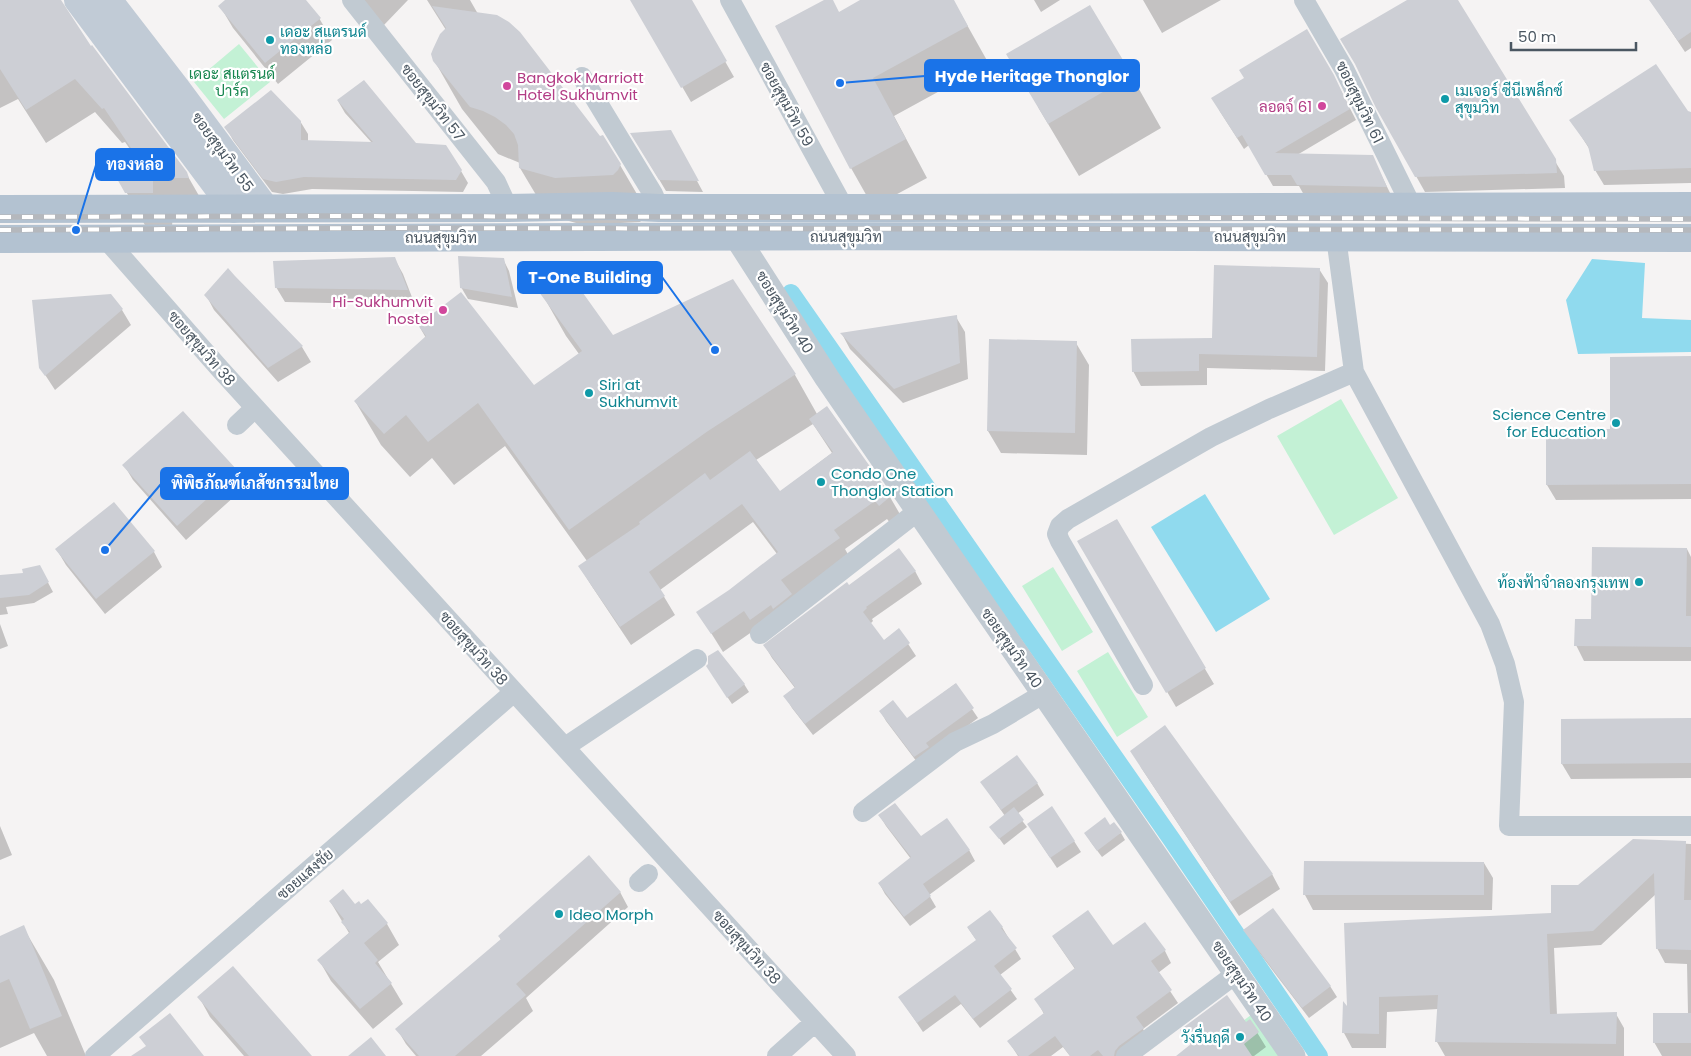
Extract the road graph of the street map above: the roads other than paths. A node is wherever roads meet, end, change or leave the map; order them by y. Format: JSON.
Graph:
{"nodes":[{"id":1,"x":78,"y":0,"type":"edge"},
{"id":2,"x":108,"y":0,"type":"edge"},
{"id":3,"x":352,"y":0,"type":"edge"},
{"id":4,"x":730,"y":0,"type":"edge"},
{"id":5,"x":1304,"y":0,"type":"edge"},
{"id":6,"x":582,"y":77,"type":"dead end"},
{"id":7,"x":1691,"y":206,"type":"edge"},
{"id":8,"x":1412,"y":207,"type":"junction"},
{"id":9,"x":234,"y":208,"type":"junction"},
{"id":10,"x":265,"y":208,"type":"junction"},
{"id":11,"x":508,"y":208,"type":"junction"},
{"id":12,"x":659,"y":208,"type":"junction"},
{"id":13,"x":734,"y":208,"type":"junction"},
{"id":14,"x":844,"y":208,"type":"junction"},
{"id":15,"x":0,"y":209,"type":"edge"},
{"id":16,"x":736,"y":236,"type":"junction"},
{"id":17,"x":232,"y":237,"type":"junction"},
{"id":18,"x":268,"y":237,"type":"junction"},
{"id":19,"x":1336,"y":237,"type":"junction"},
{"id":20,"x":1412,"y":237,"type":"junction"},
{"id":21,"x":105,"y":238,"type":"junction"},
{"id":22,"x":1691,"y":238,"type":"edge"},
{"id":23,"x":0,"y":239,"type":"edge"},
{"id":24,"x":1354,"y":372,"type":"junction"},
{"id":25,"x":255,"y":408,"type":"junction"},
{"id":26,"x":238,"y":426,"type":"dead end"},
{"id":27,"x":918,"y":511,"type":"junction"},
{"id":28,"x":760,"y":634,"type":"dead end"},
{"id":29,"x":697,"y":659,"type":"dead end"},
{"id":30,"x":1143,"y":685,"type":"dead end"},
{"id":31,"x":514,"y":692,"type":"junction"},
{"id":32,"x":1043,"y":694,"type":"junction"},
{"id":33,"x":565,"y":747,"type":"junction"},
{"id":34,"x":863,"y":812,"type":"dead end"},
{"id":35,"x":1691,"y":826,"type":"edge"},
{"id":36,"x":1237,"y":973,"type":"junction"},
{"id":37,"x":815,"y":1022,"type":"junction"},
{"id":38,"x":95,"y":1056,"type":"edge"},
{"id":39,"x":777,"y":1056,"type":"edge"},
{"id":40,"x":846,"y":1056,"type":"edge"},
{"id":41,"x":1126,"y":1056,"type":"edge"},
{"id":42,"x":1293,"y":1056,"type":"edge"}],
"edges":[{"from":1,"to":9,"type":"main road","name":"ซอยสุขุมวิท 55"},
{"from":2,"to":10,"type":"main road","name":"ซอยสุขุมวิท 55"},
{"from":3,"to":11,"type":"street","name":"ซอยสุขุมวิท 57"},
{"from":4,"to":14,"type":"street","name":"ซอยสุขุมวิท 59"},
{"from":5,"to":8,"type":"street","name":"ซอยสุขุมวิท 61"},
{"from":6,"to":12,"type":"street"},
{"from":7,"to":8,"type":"main road","name":"ถนนสุขุมวิท"},
{"from":8,"to":14,"type":"main road","name":"ถนนสุขุมวิท"},
{"from":8,"to":20,"type":"main road"},
{"from":9,"to":10,"type":"main road","name":"ถนนสุขุมวิท"},
{"from":9,"to":15,"type":"main road","name":"ถนนสุขุมวิท"},
{"from":9,"to":17,"type":"main road"},
{"from":10,"to":11,"type":"main road","name":"ถนนสุขุมวิท"},
{"from":10,"to":18,"type":"main road"},
{"from":11,"to":12,"type":"main road","name":"ถนนสุขุมวิท"},
{"from":12,"to":13,"type":"main road","name":"ถนนสุขุมวิท"},
{"from":13,"to":14,"type":"main road","name":"ถนนสุขุมวิท"},
{"from":13,"to":16,"type":"main road"},
{"from":16,"to":18,"type":"main road","name":"ถนนสุขุมวิท"},
{"from":16,"to":19,"type":"main road","name":"ถนนสุขุมวิท"},
{"from":16,"to":27,"type":"street","name":"ซอยสุขุมวิท 40"},
{"from":17,"to":18,"type":"main road","name":"ถนนสุขุมวิท"},
{"from":17,"to":21,"type":"main road","name":"ถนนสุขุมวิท"},
{"from":19,"to":20,"type":"main road","name":"ถนนสุขุมวิท"},
{"from":19,"to":24,"type":"street"},
{"from":20,"to":22,"type":"main road","name":"ถนนสุขุมวิท"},
{"from":21,"to":23,"type":"main road","name":"ถนนสุขุมวิท"},
{"from":21,"to":25,"type":"street","name":"ซอยสุขุมวิท 38"},
{"from":24,"to":30,"type":"street"},
{"from":24,"to":35,"type":"street"},
{"from":25,"to":26,"type":"street"},
{"from":25,"to":31,"type":"street","name":"ซอยสุขุมวิท 38"},
{"from":27,"to":28,"type":"street"},
{"from":27,"to":32,"type":"street","name":"ซอยสุขุมวิท 40"},
{"from":29,"to":33,"type":"street"},
{"from":31,"to":33,"type":"street","name":"ซอยสุขุมวิท 38"},
{"from":31,"to":38,"type":"street","name":"ซอยแสงชัย"},
{"from":32,"to":34,"type":"street"},
{"from":32,"to":36,"type":"street","name":"ซอยสุขุมวิท 40"},
{"from":33,"to":37,"type":"street","name":"ซอยสุขุมวิท 38"},
{"from":36,"to":41,"type":"street"},
{"from":36,"to":42,"type":"street","name":"ซอยสุขุมวิท 40"},
{"from":37,"to":39,"type":"street"},
{"from":37,"to":40,"type":"street","name":"ซอยสุขุมวิท 38"}]}
